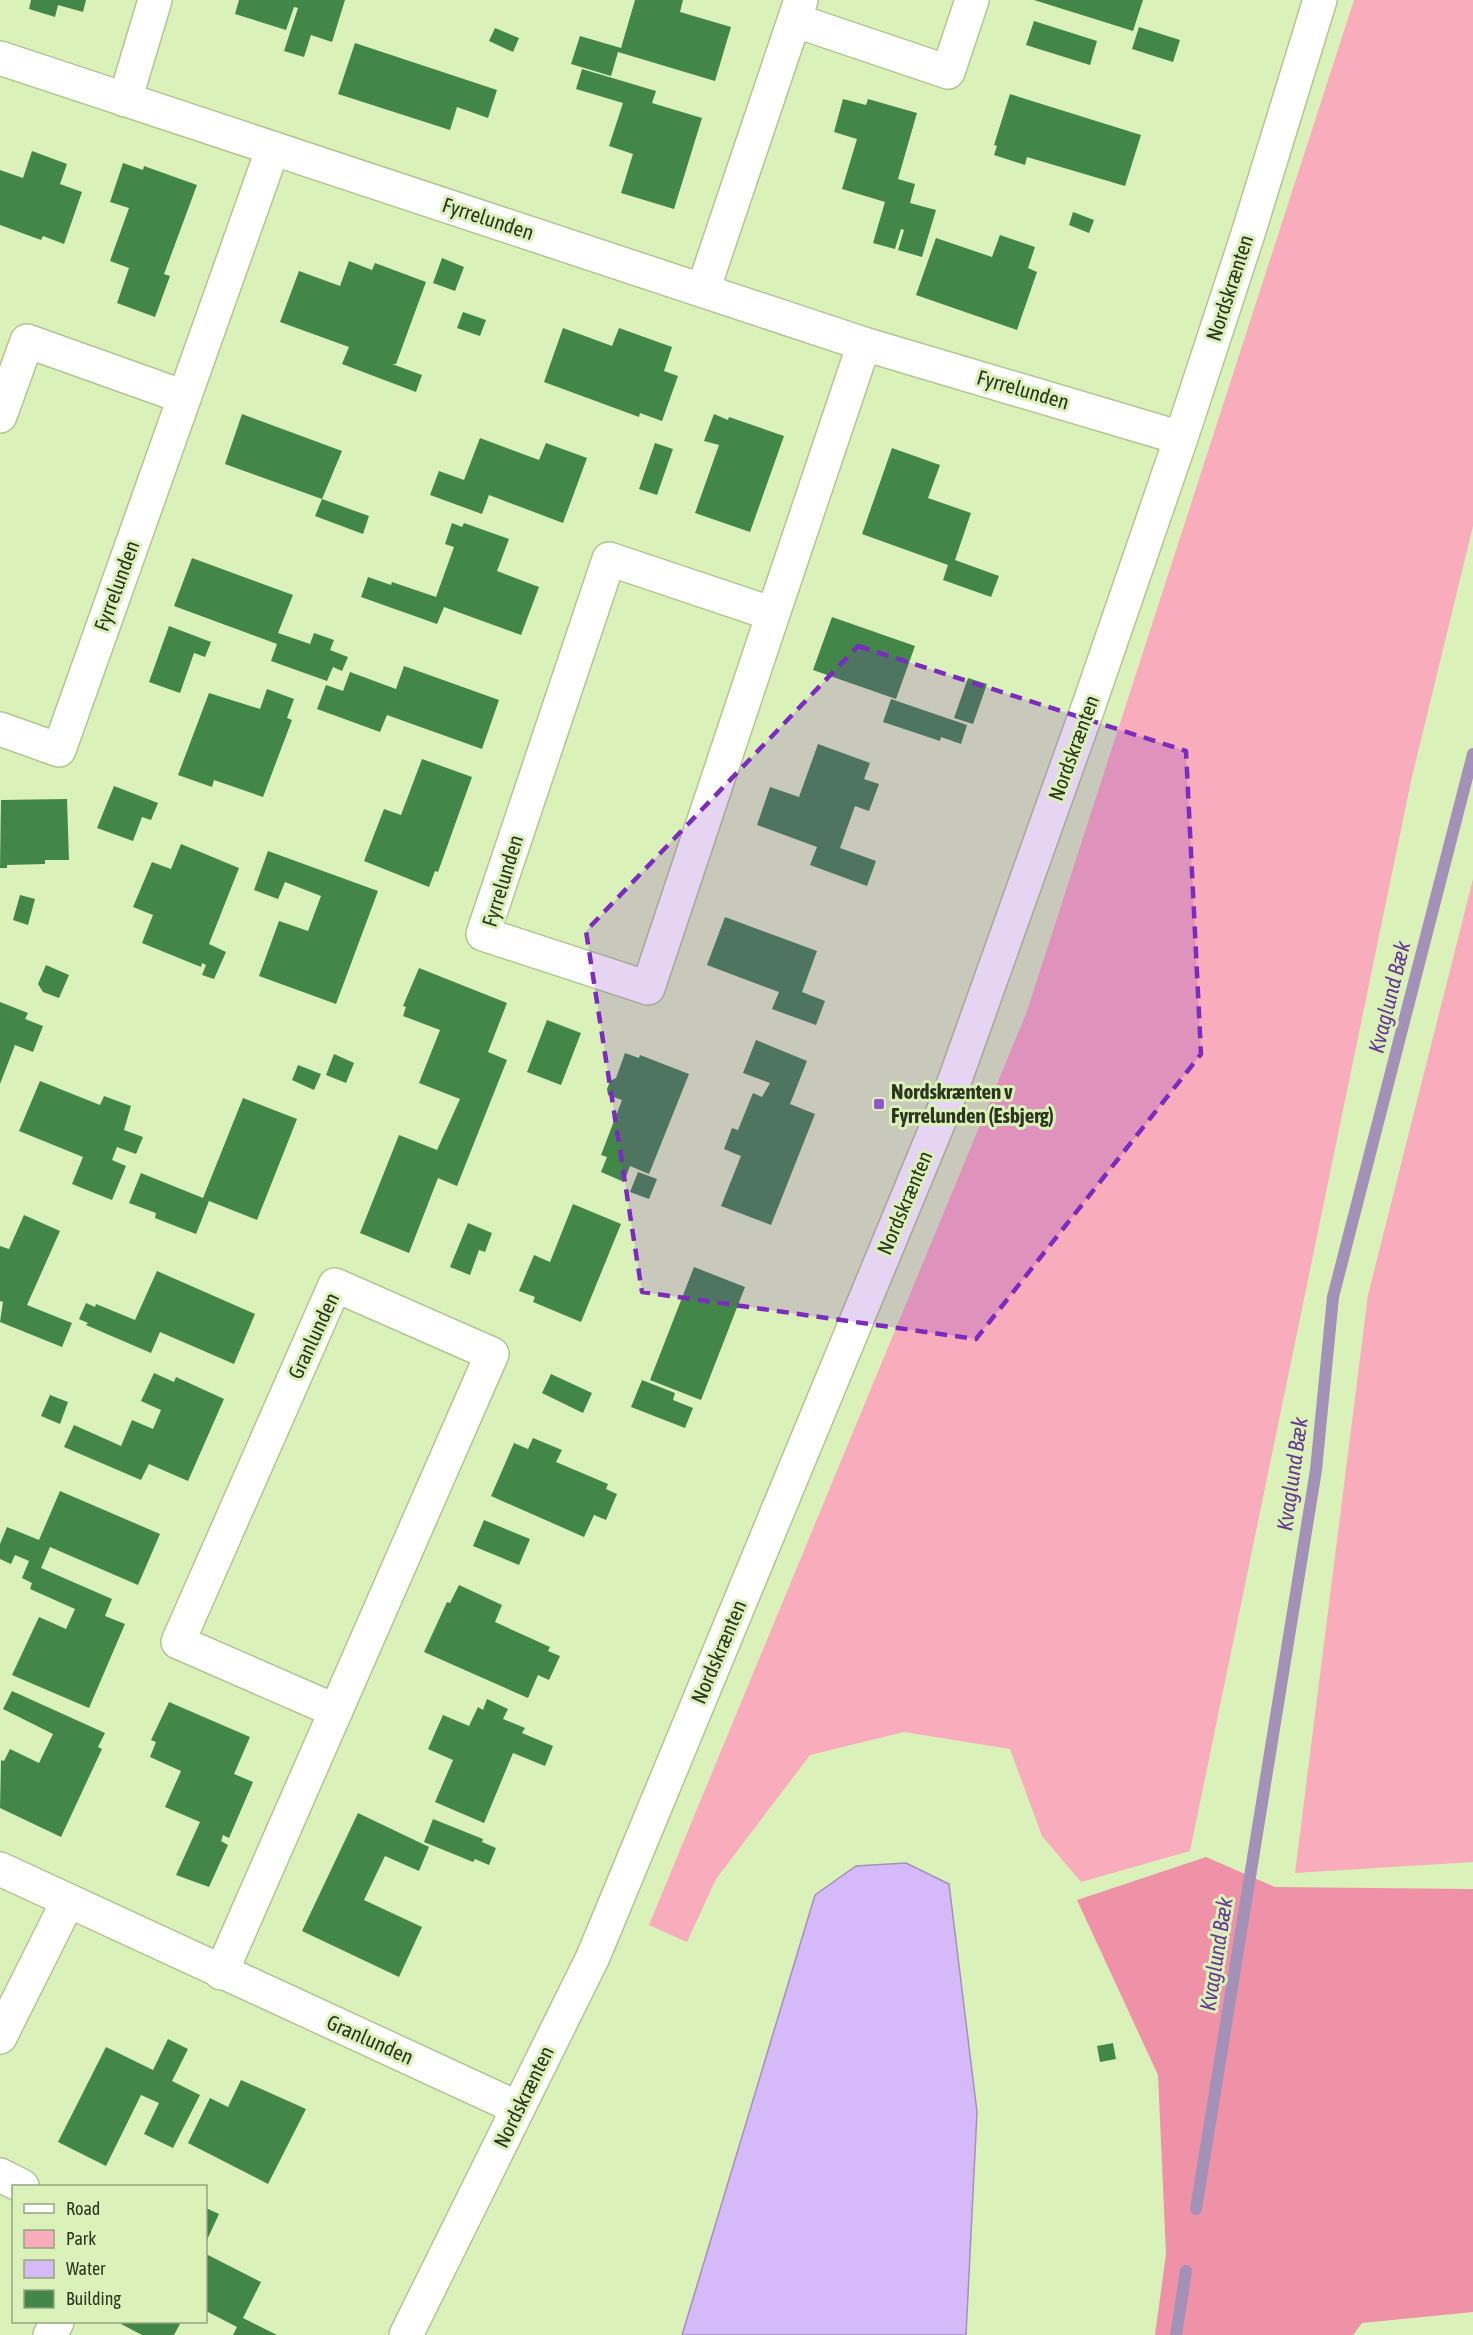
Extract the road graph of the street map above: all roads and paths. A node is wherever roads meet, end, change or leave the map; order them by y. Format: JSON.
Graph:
{"nodes":[{"id":1,"x":154,"y":0,"type":"edge"},
{"id":2,"x":972,"y":0,"type":"edge"},
{"id":3,"x":1320,"y":0,"type":"edge"},
{"id":4,"x":798,"y":10,"type":"edge"},
{"id":5,"x":0,"y":57,"type":"edge"},
{"id":6,"x":126,"y":100,"type":"junction"},
{"id":7,"x":273,"y":148,"type":"junction"},
{"id":8,"x":703,"y":290,"type":"junction"},
{"id":9,"x":864,"y":344,"type":"junction"},
{"id":10,"x":184,"y":397,"type":"junction"},
{"id":11,"x":0,"y":416,"type":"edge"},
{"id":12,"x":1180,"y":438,"type":"junction"},
{"id":13,"x":773,"y":614,"type":"junction"},
{"id":14,"x":0,"y":729,"type":"edge"},
{"id":15,"x":336,"y":1712,"type":"junction"},
{"id":16,"x":0,"y":1869,"type":"edge"},
{"id":17,"x":68,"y":1901,"type":"junction"},
{"id":18,"x":221,"y":1973,"type":"junction"},
{"id":19,"x":0,"y":2037,"type":"edge"},
{"id":20,"x":518,"y":2108,"type":"junction"},
{"id":21,"x":0,"y":2175,"type":"edge"},
{"id":22,"x":18,"y":2185,"type":"edge"},
{"id":23,"x":406,"y":2335,"type":"edge"}],
"edges":[{"from":1,"to":6,"type":"street"},
{"from":2,"to":4,"type":"street"},
{"from":3,"to":12,"type":"street","name":"Nordskrænten"},
{"from":4,"to":8,"type":"street"},
{"from":5,"to":6,"type":"street","name":"Fyrrelunden"},
{"from":6,"to":7,"type":"street","name":"Fyrrelunden"},
{"from":7,"to":8,"type":"street","name":"Fyrrelunden"},
{"from":7,"to":10,"type":"street","name":"Fyrrelunden"},
{"from":8,"to":9,"type":"street","name":"Fyrrelunden"},
{"from":9,"to":12,"type":"street","name":"Fyrrelunden"},
{"from":9,"to":13,"type":"street","name":"Fyrrelunden"},
{"from":10,"to":11,"type":"street"},
{"from":10,"to":14,"type":"street","name":"Fyrrelunden"},
{"from":12,"to":20,"type":"street","name":"Nordskrænten"},
{"from":13,"to":13,"type":"street","name":"Fyrrelunden"},
{"from":15,"to":15,"type":"street","name":"Granlunden"},
{"from":15,"to":18,"type":"street","name":"Granlunden"},
{"from":16,"to":17,"type":"street","name":"Granlunden"},
{"from":17,"to":18,"type":"street","name":"Granlunden"},
{"from":17,"to":19,"type":"street"},
{"from":18,"to":20,"type":"street","name":"Granlunden"},
{"from":20,"to":23,"type":"street","name":"Nordskrænten"},
{"from":21,"to":22,"type":"street"}]}
